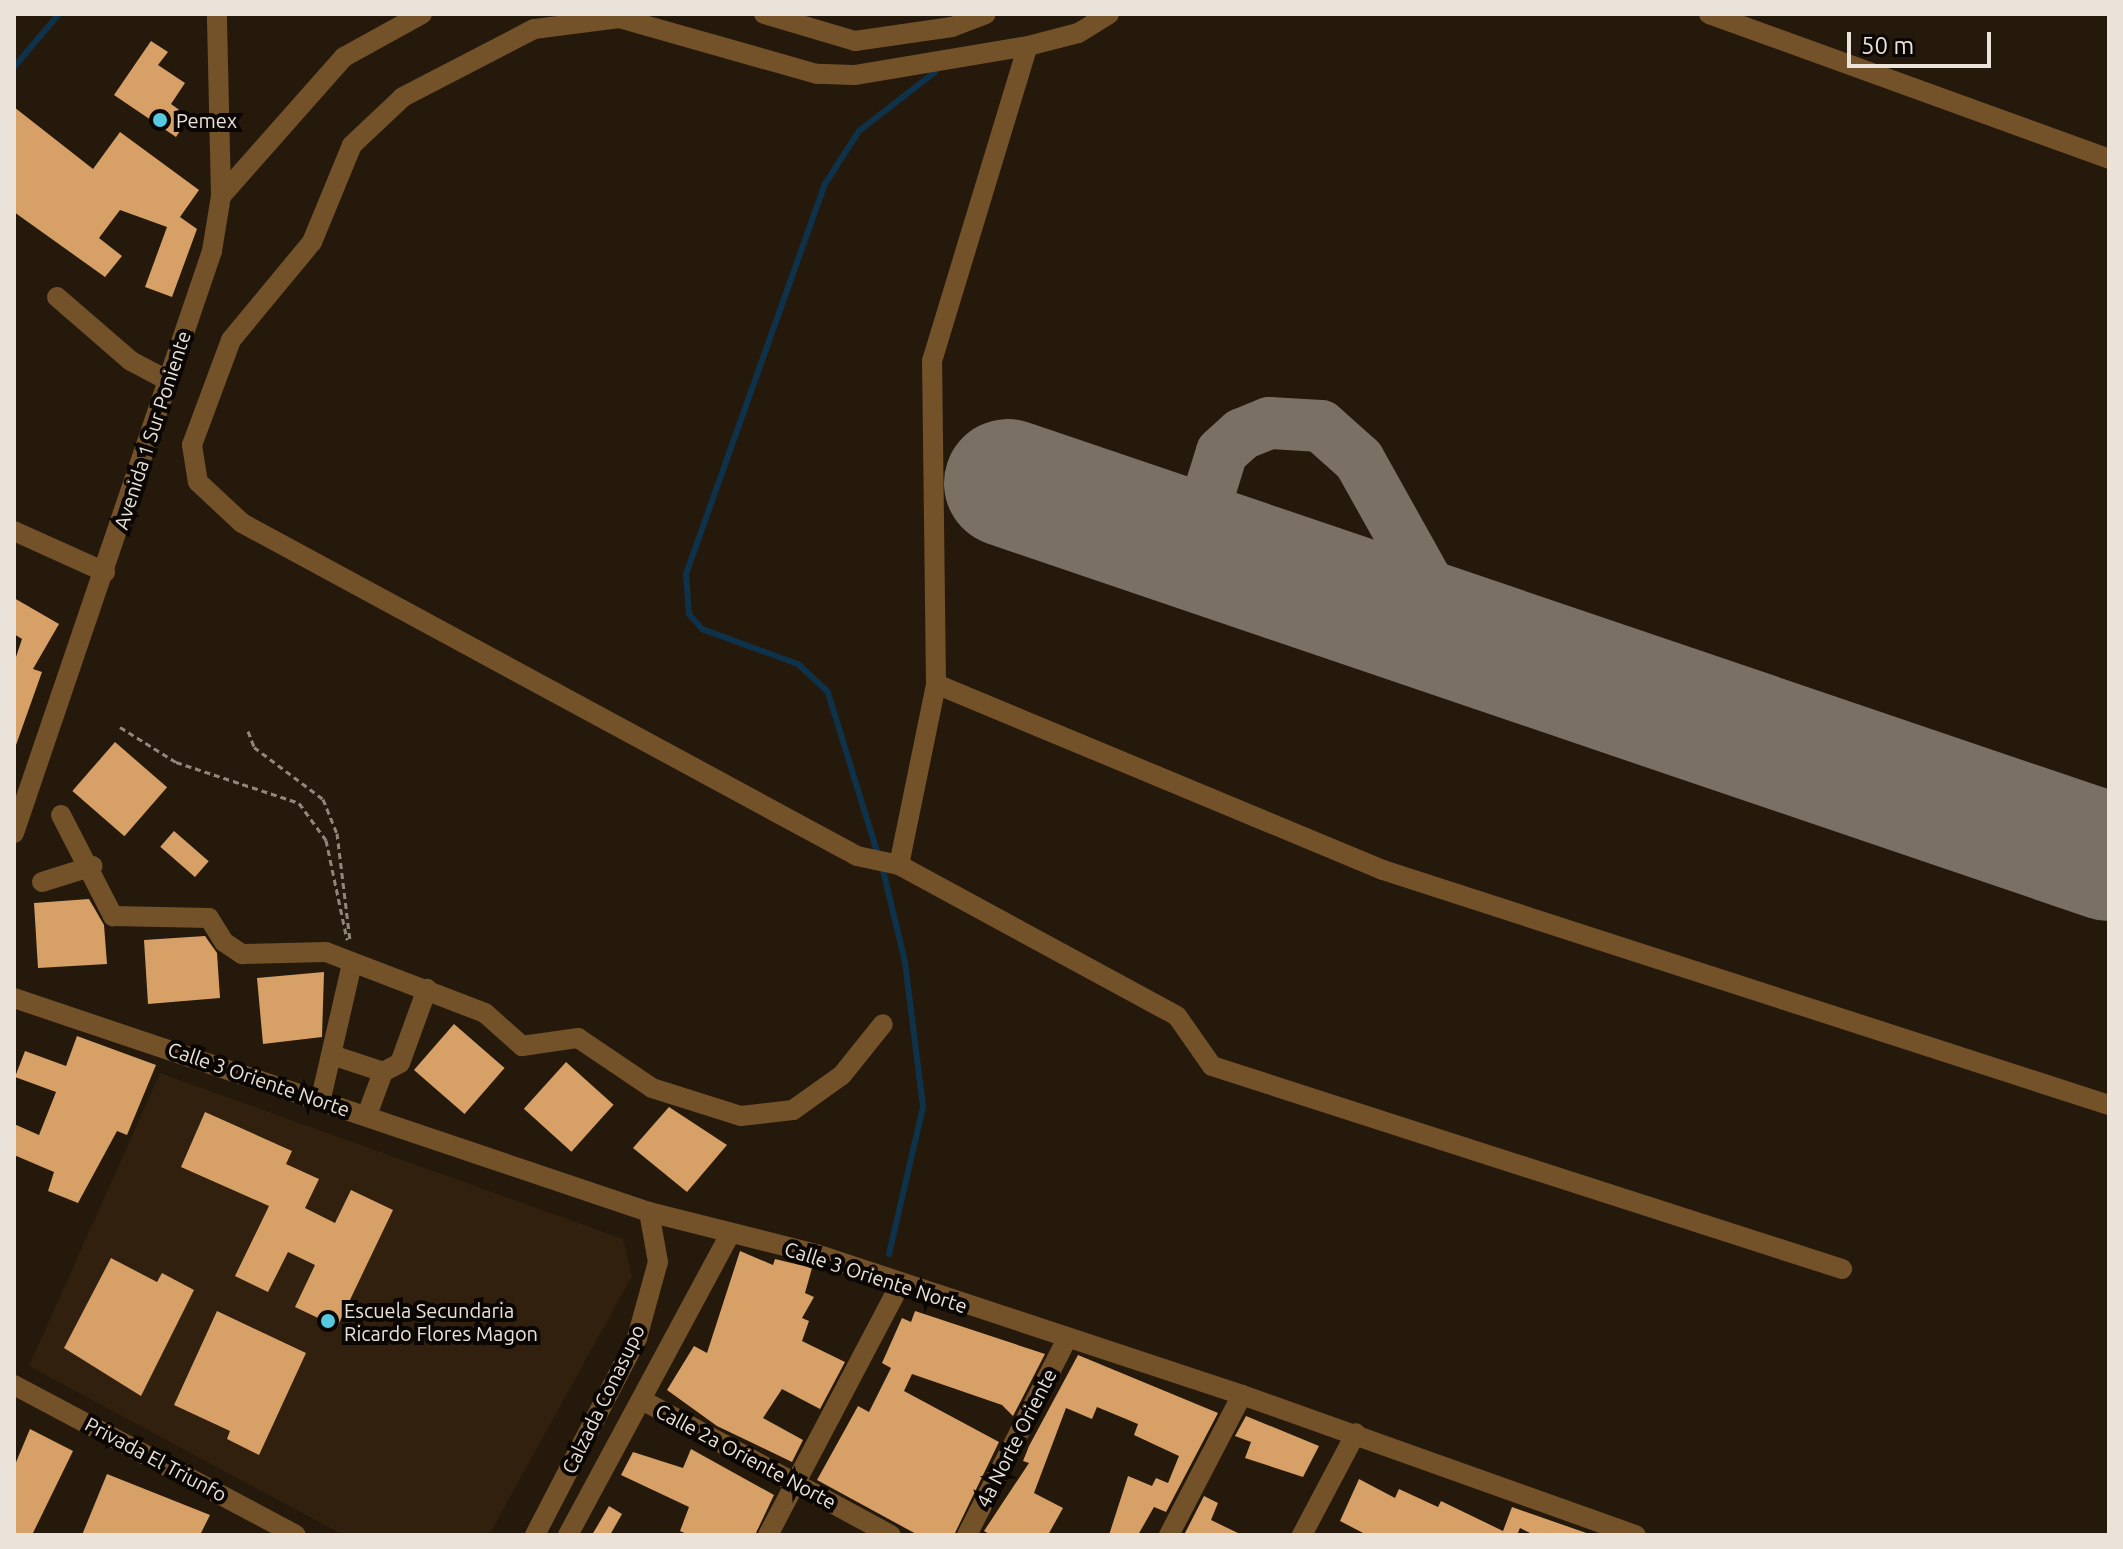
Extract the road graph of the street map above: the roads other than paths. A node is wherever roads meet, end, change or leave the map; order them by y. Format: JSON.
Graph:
{"nodes":[{"id":1,"x":217,"y":14,"type":"edge"},
{"id":2,"x":422,"y":14,"type":"edge"},
{"id":3,"x":764,"y":14,"type":"edge"},
{"id":4,"x":986,"y":14,"type":"edge"},
{"id":5,"x":1109,"y":14,"type":"edge"},
{"id":6,"x":1709,"y":14,"type":"edge"},
{"id":7,"x":1028,"y":46,"type":"junction"},
{"id":8,"x":2109,"y":159,"type":"edge"},
{"id":9,"x":221,"y":196,"type":"junction"},
{"id":10,"x":57,"y":297,"type":"dead end"},
{"id":11,"x":169,"y":381,"type":"junction"},
{"id":12,"x":14,"y":531,"type":"edge"},
{"id":13,"x":105,"y":572,"type":"junction"},
{"id":14,"x":936,"y":684,"type":"junction"},
{"id":15,"x":61,"y":815,"type":"dead end"},
{"id":16,"x":14,"y":833,"type":"edge"},
{"id":17,"x":896,"y":865,"type":"junction"},
{"id":18,"x":93,"y":866,"type":"junction"},
{"id":19,"x":42,"y":882,"type":"dead end"},
{"id":20,"x":352,"y":964,"type":"junction"},
{"id":21,"x":427,"y":989,"type":"junction"},
{"id":22,"x":16,"y":999,"type":"edge"},
{"id":23,"x":883,"y":1024,"type":"dead end"},
{"id":24,"x":335,"y":1056,"type":"junction"},
{"id":25,"x":383,"y":1072,"type":"junction"},
{"id":26,"x":321,"y":1098,"type":"junction"},
{"id":27,"x":2109,"y":1105,"type":"edge"},
{"id":28,"x":367,"y":1115,"type":"junction"},
{"id":29,"x":649,"y":1212,"type":"junction"},
{"id":30,"x":730,"y":1234,"type":"junction"},
{"id":31,"x":1842,"y":1269,"type":"dead end"},
{"id":32,"x":901,"y":1283,"type":"junction"},
{"id":33,"x":1066,"y":1341,"type":"junction"},
{"id":34,"x":14,"y":1385,"type":"edge"},
{"id":35,"x":1242,"y":1395,"type":"junction"},
{"id":36,"x":642,"y":1400,"type":"junction"},
{"id":37,"x":1356,"y":1433,"type":"junction"},
{"id":38,"x":796,"y":1482,"type":"junction"},
{"id":39,"x":296,"y":1535,"type":"edge"},
{"id":40,"x":535,"y":1535,"type":"edge"},
{"id":41,"x":568,"y":1535,"type":"edge"},
{"id":42,"x":768,"y":1535,"type":"edge"},
{"id":43,"x":891,"y":1535,"type":"edge"},
{"id":44,"x":967,"y":1535,"type":"edge"},
{"id":45,"x":1169,"y":1535,"type":"edge"},
{"id":46,"x":1302,"y":1535,"type":"edge"},
{"id":47,"x":1636,"y":1535,"type":"edge"}],
"edges":[{"from":1,"to":9,"type":"street","name":"Avenida 1 Sur Poniente"},
{"from":2,"to":9,"type":"street"},
{"from":3,"to":4,"type":"street"},
{"from":5,"to":7,"type":"street"},
{"from":6,"to":8,"type":"street"},
{"from":7,"to":14,"type":"street"},
{"from":7,"to":17,"type":"street"},
{"from":9,"to":11,"type":"street","name":"Avenida 1 Sur Poniente"},
{"from":10,"to":11,"type":"street"},
{"from":11,"to":13,"type":"street","name":"Avenida 1 Sur Poniente"},
{"from":12,"to":13,"type":"street"},
{"from":13,"to":16,"type":"street","name":"Avenida 1 Sur Poniente"},
{"from":14,"to":17,"type":"street"},
{"from":14,"to":27,"type":"street"},
{"from":15,"to":18,"type":"street"},
{"from":17,"to":31,"type":"street"},
{"from":18,"to":19,"type":"street"},
{"from":18,"to":20,"type":"street"},
{"from":20,"to":21,"type":"street"},
{"from":20,"to":24,"type":"street"},
{"from":21,"to":23,"type":"street"},
{"from":21,"to":25,"type":"street"},
{"from":22,"to":26,"type":"street","name":"Calle 3 Oriente Norte"},
{"from":24,"to":25,"type":"street"},
{"from":24,"to":26,"type":"street"},
{"from":25,"to":28,"type":"street"},
{"from":26,"to":28,"type":"street","name":"Calle 3 Oriente Norte"},
{"from":28,"to":29,"type":"street","name":"Calle 3 Oriente Norte"},
{"from":29,"to":30,"type":"street","name":"Calle 3 Oriente Norte"},
{"from":29,"to":40,"type":"street","name":"Calzada Conasupo"},
{"from":30,"to":32,"type":"street","name":"Calle 3 Oriente Norte"},
{"from":30,"to":36,"type":"street"},
{"from":32,"to":33,"type":"street","name":"Calle 3 Oriente Norte"},
{"from":32,"to":38,"type":"street"},
{"from":33,"to":35,"type":"street","name":"Calle 3 Oriente Norte"},
{"from":33,"to":44,"type":"street","name":"4a Norte Oriente"},
{"from":34,"to":39,"type":"street","name":"Privada El Triunfo"},
{"from":35,"to":37,"type":"street","name":"Calle 3 Oriente Norte"},
{"from":35,"to":45,"type":"street"},
{"from":36,"to":38,"type":"street","name":"Calle 2a Oriente Norte"},
{"from":36,"to":41,"type":"street"},
{"from":37,"to":46,"type":"street"},
{"from":37,"to":47,"type":"street","name":"Calle 3 Oriente Norte"},
{"from":38,"to":42,"type":"street"},
{"from":38,"to":43,"type":"street","name":"Calle 2a Oriente Norte"}]}
